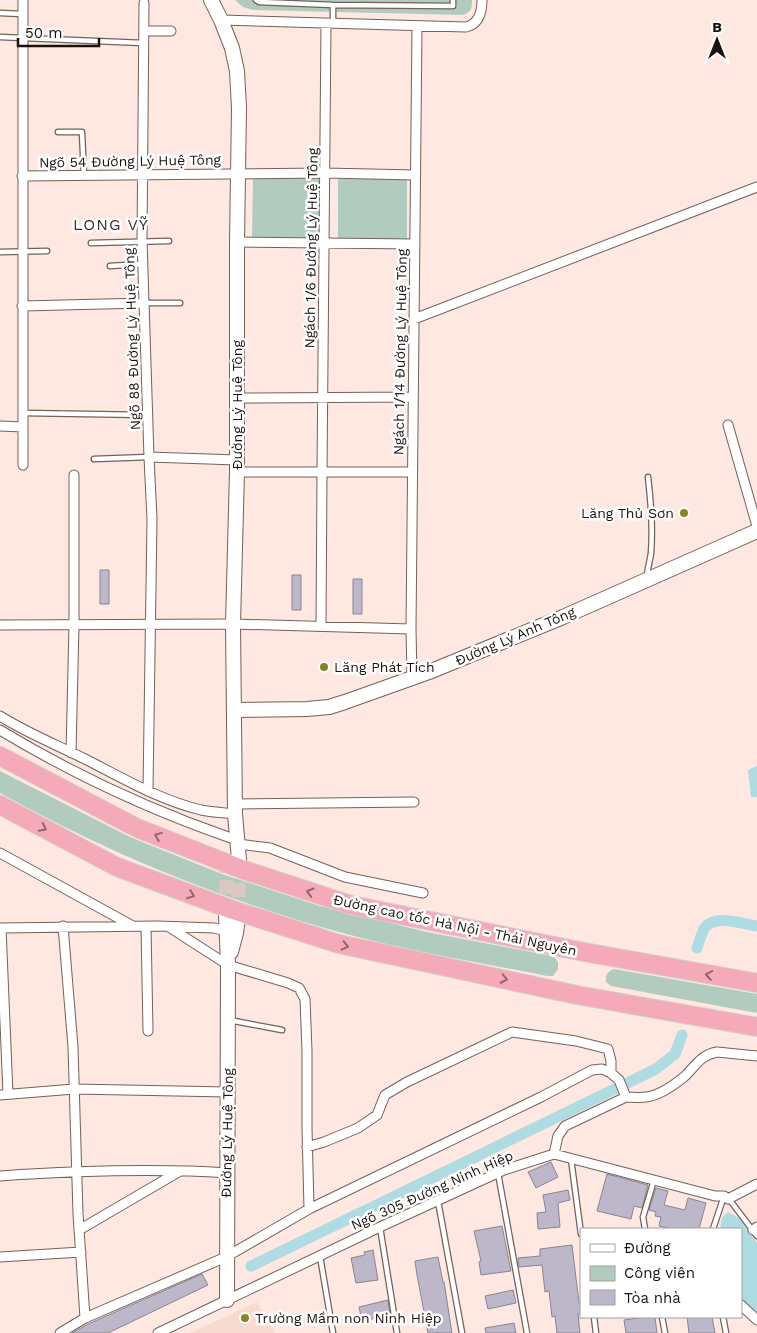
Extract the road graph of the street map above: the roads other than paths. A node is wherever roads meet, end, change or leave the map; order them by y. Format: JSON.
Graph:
{"nodes":[{"id":1,"x":23,"y":0,"type":"edge"},
{"id":2,"x":211,"y":0,"type":"edge"},
{"id":3,"x":256,"y":0,"type":"edge"},
{"id":4,"x":453,"y":0,"type":"edge"},
{"id":5,"x":482,"y":0,"type":"edge"},
{"id":6,"x":144,"y":3,"type":"dead end"},
{"id":7,"x":333,"y":5,"type":"junction"},
{"id":8,"x":0,"y":13,"type":"edge"},
{"id":9,"x":22,"y":14,"type":"junction"},
{"id":10,"x":221,"y":20,"type":"junction"},
{"id":11,"x":330,"y":24,"type":"junction"},
{"id":12,"x":416,"y":27,"type":"junction"},
{"id":13,"x":144,"y":31,"type":"junction"},
{"id":14,"x":171,"y":31,"type":"dead end"},
{"id":15,"x":0,"y":37,"type":"edge"},
{"id":16,"x":22,"y":38,"type":"junction"},
{"id":17,"x":144,"y":43,"type":"junction"},
{"id":18,"x":58,"y":132,"type":"dead end"},
{"id":19,"x":325,"y":173,"type":"junction"},
{"id":20,"x":238,"y":174,"type":"junction"},
{"id":21,"x":143,"y":175,"type":"junction"},
{"id":22,"x":415,"y":175,"type":"junction"},
{"id":23,"x":22,"y":176,"type":"junction"},
{"id":24,"x":84,"y":176,"type":"junction"},
{"id":25,"x":757,"y":187,"type":"edge"},
{"id":26,"x":142,"y":240,"type":"junction"},
{"id":27,"x":168,"y":241,"type":"dead end"},
{"id":28,"x":237,"y":242,"type":"junction"},
{"id":29,"x":91,"y":243,"type":"dead end"},
{"id":30,"x":324,"y":243,"type":"junction"},
{"id":31,"x":414,"y":244,"type":"junction"},
{"id":32,"x":47,"y":250,"type":"dead end"},
{"id":33,"x":0,"y":252,"type":"edge"},
{"id":34,"x":22,"y":252,"type":"junction"},
{"id":35,"x":143,"y":264,"type":"junction"},
{"id":36,"x":110,"y":266,"type":"dead end"},
{"id":37,"x":144,"y":303,"type":"junction"},
{"id":38,"x":180,"y":303,"type":"dead end"},
{"id":39,"x":22,"y":306,"type":"junction"},
{"id":40,"x":414,"y":320,"type":"junction"},
{"id":41,"x":323,"y":397,"type":"junction"},
{"id":42,"x":413,"y":397,"type":"junction"},
{"id":43,"x":238,"y":398,"type":"junction"},
{"id":44,"x":23,"y":413,"type":"junction"},
{"id":45,"x":148,"y":415,"type":"junction"},
{"id":46,"x":728,"y":425,"type":"dead end"},
{"id":47,"x":0,"y":426,"type":"edge"},
{"id":48,"x":23,"y":427,"type":"junction"},
{"id":49,"x":150,"y":457,"type":"junction"},
{"id":50,"x":94,"y":459,"type":"dead end"},
{"id":51,"x":23,"y":465,"type":"dead end"},
{"id":52,"x":237,"y":466,"type":"junction"},
{"id":53,"x":322,"y":472,"type":"junction"},
{"id":54,"x":412,"y":472,"type":"junction"},
{"id":55,"x":74,"y":475,"type":"dead end"},
{"id":56,"x":648,"y":477,"type":"dead end"},
{"id":57,"x":757,"y":526,"type":"edge"},
{"id":58,"x":757,"y":531,"type":"edge"},
{"id":59,"x":648,"y":579,"type":"junction"},
{"id":60,"x":233,"y":624,"type":"junction"},
{"id":61,"x":0,"y":625,"type":"edge"},
{"id":62,"x":74,"y":625,"type":"junction"},
{"id":63,"x":151,"y":626,"type":"junction"},
{"id":64,"x":321,"y":626,"type":"junction"},
{"id":65,"x":411,"y":629,"type":"junction"},
{"id":66,"x":412,"y":678,"type":"junction"},
{"id":67,"x":234,"y":710,"type":"junction"},
{"id":68,"x":0,"y":716,"type":"edge"},
{"id":69,"x":0,"y":730,"type":"edge"},
{"id":70,"x":71,"y":753,"type":"junction"},
{"id":71,"x":0,"y":756,"type":"edge"},
{"id":72,"x":148,"y":790,"type":"junction"},
{"id":73,"x":414,"y":802,"type":"dead end"},
{"id":74,"x":0,"y":805,"type":"edge"},
{"id":75,"x":235,"y":809,"type":"junction"},
{"id":76,"x":234,"y":841,"type":"junction"},
{"id":77,"x":0,"y":853,"type":"edge"},
{"id":78,"x":233,"y":858,"type":"tunnel mouth"},
{"id":79,"x":424,"y":893,"type":"dead end"},
{"id":80,"x":232,"y":916,"type":"tunnel mouth"},
{"id":81,"x":63,"y":926,"type":"junction"},
{"id":82,"x":132,"y":926,"type":"junction"},
{"id":83,"x":146,"y":926,"type":"junction"},
{"id":84,"x":168,"y":927,"type":"junction"},
{"id":85,"x":0,"y":928,"type":"edge"},
{"id":86,"x":231,"y":932,"type":"junction"},
{"id":87,"x":228,"y":965,"type":"junction"},
{"id":88,"x":757,"y":983,"type":"edge"},
{"id":89,"x":228,"y":1019,"type":"junction"},
{"id":90,"x":757,"y":1027,"type":"edge"},
{"id":91,"x":282,"y":1030,"type":"dead end"},
{"id":92,"x":148,"y":1031,"type":"dead end"},
{"id":93,"x":757,"y":1056,"type":"edge"},
{"id":94,"x":611,"y":1073,"type":"junction"},
{"id":95,"x":74,"y":1089,"type":"junction"},
{"id":96,"x":228,"y":1092,"type":"junction"},
{"id":97,"x":4,"y":1094,"type":"edge"},
{"id":98,"x":625,"y":1095,"type":"junction"},
{"id":99,"x":307,"y":1147,"type":"junction"},
{"id":100,"x":554,"y":1154,"type":"junction"},
{"id":101,"x":571,"y":1159,"type":"junction"},
{"id":102,"x":181,"y":1170,"type":"junction"},
{"id":103,"x":77,"y":1171,"type":"junction"},
{"id":104,"x":227,"y":1172,"type":"junction"},
{"id":105,"x":498,"y":1173,"type":"junction"},
{"id":106,"x":0,"y":1176,"type":"edge"},
{"id":107,"x":654,"y":1180,"type":"junction"},
{"id":108,"x":757,"y":1184,"type":"edge"},
{"id":109,"x":726,"y":1197,"type":"junction"},
{"id":110,"x":438,"y":1201,"type":"junction"},
{"id":111,"x":309,"y":1209,"type":"junction"},
{"id":112,"x":380,"y":1227,"type":"junction"},
{"id":113,"x":580,"y":1228,"type":"edge"},
{"id":114,"x":645,"y":1228,"type":"edge"},
{"id":115,"x":713,"y":1228,"type":"edge"},
{"id":116,"x":79,"y":1230,"type":"junction"},
{"id":117,"x":756,"y":1231,"type":"edge"},
{"id":118,"x":81,"y":1252,"type":"junction"},
{"id":119,"x":320,"y":1256,"type":"junction"},
{"id":120,"x":0,"y":1257,"type":"edge"},
{"id":121,"x":226,"y":1257,"type":"junction"},
{"id":122,"x":227,"y":1300,"type":"junction"},
{"id":123,"x":742,"y":1307,"type":"edge"},
{"id":124,"x":85,"y":1318,"type":"junction"},
{"id":125,"x":594,"y":1318,"type":"edge"},
{"id":126,"x":662,"y":1318,"type":"edge"},
{"id":127,"x":723,"y":1318,"type":"edge"},
{"id":128,"x":757,"y":1320,"type":"edge"},
{"id":129,"x":60,"y":1333,"type":"edge"},
{"id":130,"x":158,"y":1333,"type":"edge"},
{"id":131,"x":333,"y":1333,"type":"edge"},
{"id":132,"x":397,"y":1333,"type":"edge"},
{"id":133,"x":462,"y":1333,"type":"edge"},
{"id":134,"x":526,"y":1333,"type":"edge"},
{"id":135,"x":596,"y":1333,"type":"edge"},
{"id":136,"x":665,"y":1333,"type":"edge"},
{"id":137,"x":726,"y":1333,"type":"edge"}],
"edges":[{"from":1,"to":9,"type":"street"},
{"from":2,"to":10,"type":"main road","name":"Đường Lý Huệ Tông"},
{"from":3,"to":7,"type":"lane"},
{"from":4,"to":7,"type":"lane"},
{"from":5,"to":12,"type":"street"},
{"from":6,"to":13,"type":"street","name":"Ngõ 88 Đường Lý Huệ Tông"},
{"from":7,"to":11,"type":"lane"},
{"from":8,"to":9,"type":"lane"},
{"from":9,"to":16,"type":"street"},
{"from":10,"to":11,"type":"street"},
{"from":10,"to":20,"type":"main road","name":"Đường Lý Huệ Tông"},
{"from":11,"to":12,"type":"street"},
{"from":11,"to":19,"type":"street","name":"Ngách 1/6 Đường Lý Huệ Tông"},
{"from":12,"to":22,"type":"street","name":"Ngách 1/14 Đường Lý Huệ Tông"},
{"from":13,"to":14,"type":"street"},
{"from":13,"to":17,"type":"street","name":"Ngõ 88 Đường Lý Huệ Tông"},
{"from":15,"to":16,"type":"lane"},
{"from":16,"to":17,"type":"lane"},
{"from":16,"to":23,"type":"street"},
{"from":17,"to":21,"type":"street","name":"Ngõ 88 Đường Lý Huệ Tông"},
{"from":18,"to":24,"type":"lane"},
{"from":19,"to":20,"type":"street","name":"Ngõ 54 Đường Lý Huệ Tông"},
{"from":19,"to":22,"type":"street","name":"Ngõ 54 Đường Lý Huệ Tông"},
{"from":19,"to":30,"type":"street","name":"Ngách 1/6 Đường Lý Huệ Tông"},
{"from":20,"to":21,"type":"street","name":"Ngõ 54 Đường Lý Huệ Tông"},
{"from":20,"to":28,"type":"main road","name":"Đường Lý Huệ Tông"},
{"from":21,"to":24,"type":"street","name":"Ngõ 54 Đường Lý Huệ Tông"},
{"from":21,"to":26,"type":"street","name":"Ngõ 88 Đường Lý Huệ Tông"},
{"from":22,"to":31,"type":"street","name":"Ngách 1/14 Đường Lý Huệ Tông"},
{"from":23,"to":24,"type":"street","name":"Ngõ 54 Đường Lý Huệ Tông"},
{"from":23,"to":34,"type":"street"},
{"from":25,"to":40,"type":"street"},
{"from":26,"to":27,"type":"lane"},
{"from":26,"to":29,"type":"lane"},
{"from":26,"to":35,"type":"street","name":"Ngõ 88 Đường Lý Huệ Tông"},
{"from":28,"to":30,"type":"street"},
{"from":28,"to":43,"type":"main road","name":"Đường Lý Huệ Tông"},
{"from":30,"to":31,"type":"street"},
{"from":30,"to":41,"type":"street","name":"Ngách 1/6 Đường Lý Huệ Tông"},
{"from":31,"to":40,"type":"street","name":"Ngách 1/14 Đường Lý Huệ Tông"},
{"from":32,"to":34,"type":"lane"},
{"from":33,"to":34,"type":"lane"},
{"from":34,"to":39,"type":"street"},
{"from":35,"to":36,"type":"lane"},
{"from":35,"to":37,"type":"street","name":"Ngõ 88 Đường Lý Huệ Tông"},
{"from":37,"to":38,"type":"lane"},
{"from":37,"to":39,"type":"street"},
{"from":37,"to":45,"type":"street","name":"Ngõ 88 Đường Lý Huệ Tông"},
{"from":39,"to":44,"type":"street"},
{"from":40,"to":42,"type":"street","name":"Ngách 1/14 Đường Lý Huệ Tông"},
{"from":41,"to":42,"type":"street"},
{"from":41,"to":43,"type":"street"},
{"from":41,"to":53,"type":"street","name":"Ngách 1/6 Đường Lý Huệ Tông"},
{"from":42,"to":54,"type":"street","name":"Ngách 1/14 Đường Lý Huệ Tông"},
{"from":43,"to":52,"type":"main road","name":"Đường Lý Huệ Tông"},
{"from":44,"to":45,"type":"lane"},
{"from":44,"to":48,"type":"street"},
{"from":45,"to":49,"type":"street","name":"Ngõ 88 Đường Lý Huệ Tông"},
{"from":46,"to":57,"type":"street"},
{"from":47,"to":48,"type":"street"},
{"from":48,"to":51,"type":"street"},
{"from":49,"to":50,"type":"lane"},
{"from":49,"to":52,"type":"street"},
{"from":49,"to":63,"type":"street","name":"Ngõ 88 Đường Lý Huệ Tông"},
{"from":52,"to":53,"type":"street"},
{"from":52,"to":60,"type":"main road","name":"Đường Lý Huệ Tông"},
{"from":53,"to":54,"type":"street"},
{"from":53,"to":64,"type":"street","name":"Ngách 1/6 Đường Lý Huệ Tông"},
{"from":54,"to":65,"type":"street","name":"Ngách 1/14 Đường Lý Huệ Tông"},
{"from":55,"to":62,"type":"street"},
{"from":56,"to":59,"type":"lane"},
{"from":58,"to":59,"type":"main road","name":"Đường Lý Anh Tông"},
{"from":59,"to":66,"type":"main road","name":"Đường Lý Anh Tông"},
{"from":60,"to":63,"type":"street"},
{"from":60,"to":64,"type":"street"},
{"from":60,"to":67,"type":"main road","name":"Đường Lý Huệ Tông"},
{"from":61,"to":62,"type":"street"},
{"from":62,"to":63,"type":"street"},
{"from":62,"to":70,"type":"street"},
{"from":63,"to":72,"type":"street","name":"Ngõ 88 Đường Lý Huệ Tông"},
{"from":64,"to":65,"type":"street"},
{"from":65,"to":66,"type":"street","name":"Ngách 1/14 Đường Lý Huệ Tông"},
{"from":66,"to":67,"type":"main road","name":"Đường Lý Anh Tông"},
{"from":67,"to":75,"type":"main road","name":"Đường Lý Huệ Tông"},
{"from":68,"to":70,"type":"street"},
{"from":69,"to":76,"type":"street"},
{"from":70,"to":72,"type":"street"},
{"from":88,"to":71,"type":"highway","name":"Đường cao tốc Hà Nội - Thái Nguyên","one_way":true},
{"from":72,"to":75,"type":"street"},
{"from":73,"to":75,"type":"street"},
{"from":74,"to":90,"type":"highway","one_way":true},
{"from":75,"to":76,"type":"main road","name":"Đường Lý Huệ Tông"},
{"from":76,"to":78,"type":"main road","name":"Đường Lý Huệ Tông"},
{"from":76,"to":79,"type":"street"},
{"from":77,"to":82,"type":"street"},
{"from":80,"to":86,"type":"main road","name":"Đường Lý Huệ Tông"},
{"from":81,"to":82,"type":"street"},
{"from":81,"to":85,"type":"street"},
{"from":81,"to":95,"type":"street"},
{"from":82,"to":83,"type":"street"},
{"from":83,"to":84,"type":"street"},
{"from":83,"to":92,"type":"street"},
{"from":84,"to":86,"type":"street"},
{"from":84,"to":87,"type":"street"},
{"from":85,"to":97,"type":"street"},
{"from":86,"to":87,"type":"main road","name":"Đường Lý Huệ Tông"},
{"from":87,"to":89,"type":"main road","name":"Đường Lý Huệ Tông"},
{"from":87,"to":99,"type":"street"},
{"from":89,"to":91,"type":"lane"},
{"from":89,"to":96,"type":"main road","name":"Đường Lý Huệ Tông"},
{"from":93,"to":98,"type":"street"},
{"from":94,"to":98,"type":"street"},
{"from":94,"to":99,"type":"street"},
{"from":94,"to":111,"type":"street"},
{"from":95,"to":96,"type":"street"},
{"from":95,"to":97,"type":"street"},
{"from":95,"to":103,"type":"street"},
{"from":96,"to":104,"type":"main road","name":"Đường Lý Huệ Tông"},
{"from":98,"to":100,"type":"street"},
{"from":99,"to":111,"type":"street"},
{"from":100,"to":101,"type":"street"},
{"from":100,"to":105,"type":"street","name":"Ngõ 305 Đường Ninh Hiệp"},
{"from":101,"to":107,"type":"street"},
{"from":101,"to":113,"type":"lane"},
{"from":102,"to":103,"type":"street"},
{"from":102,"to":104,"type":"street"},
{"from":102,"to":116,"type":"street"},
{"from":103,"to":106,"type":"street"},
{"from":103,"to":116,"type":"street"},
{"from":104,"to":121,"type":"main road","name":"Đường Lý Huệ Tông"},
{"from":105,"to":110,"type":"street","name":"Ngõ 305 Đường Ninh Hiệp"},
{"from":105,"to":134,"type":"lane"},
{"from":107,"to":109,"type":"street"},
{"from":107,"to":114,"type":"lane"},
{"from":108,"to":109,"type":"street"},
{"from":109,"to":115,"type":"lane"},
{"from":109,"to":117,"type":"lane"},
{"from":110,"to":112,"type":"street","name":"Ngõ 305 Đường Ninh Hiệp"},
{"from":110,"to":133,"type":"lane"},
{"from":111,"to":121,"type":"street"},
{"from":112,"to":119,"type":"street","name":"Ngõ 305 Đường Ninh Hiệp"},
{"from":112,"to":132,"type":"lane"},
{"from":116,"to":118,"type":"street"},
{"from":118,"to":120,"type":"street"},
{"from":118,"to":124,"type":"street"},
{"from":119,"to":122,"type":"street","name":"Ngõ 305 Đường Ninh Hiệp"},
{"from":119,"to":131,"type":"lane"},
{"from":121,"to":122,"type":"main road","name":"Đường Lý Huệ Tông"},
{"from":121,"to":124,"type":"street"},
{"from":122,"to":130,"type":"street","name":"Ngõ 305 Đường Ninh Hiệp"},
{"from":123,"to":128,"type":"street"},
{"from":124,"to":129,"type":"street"},
{"from":125,"to":135,"type":"lane"},
{"from":126,"to":136,"type":"lane"},
{"from":127,"to":137,"type":"lane"}]}
